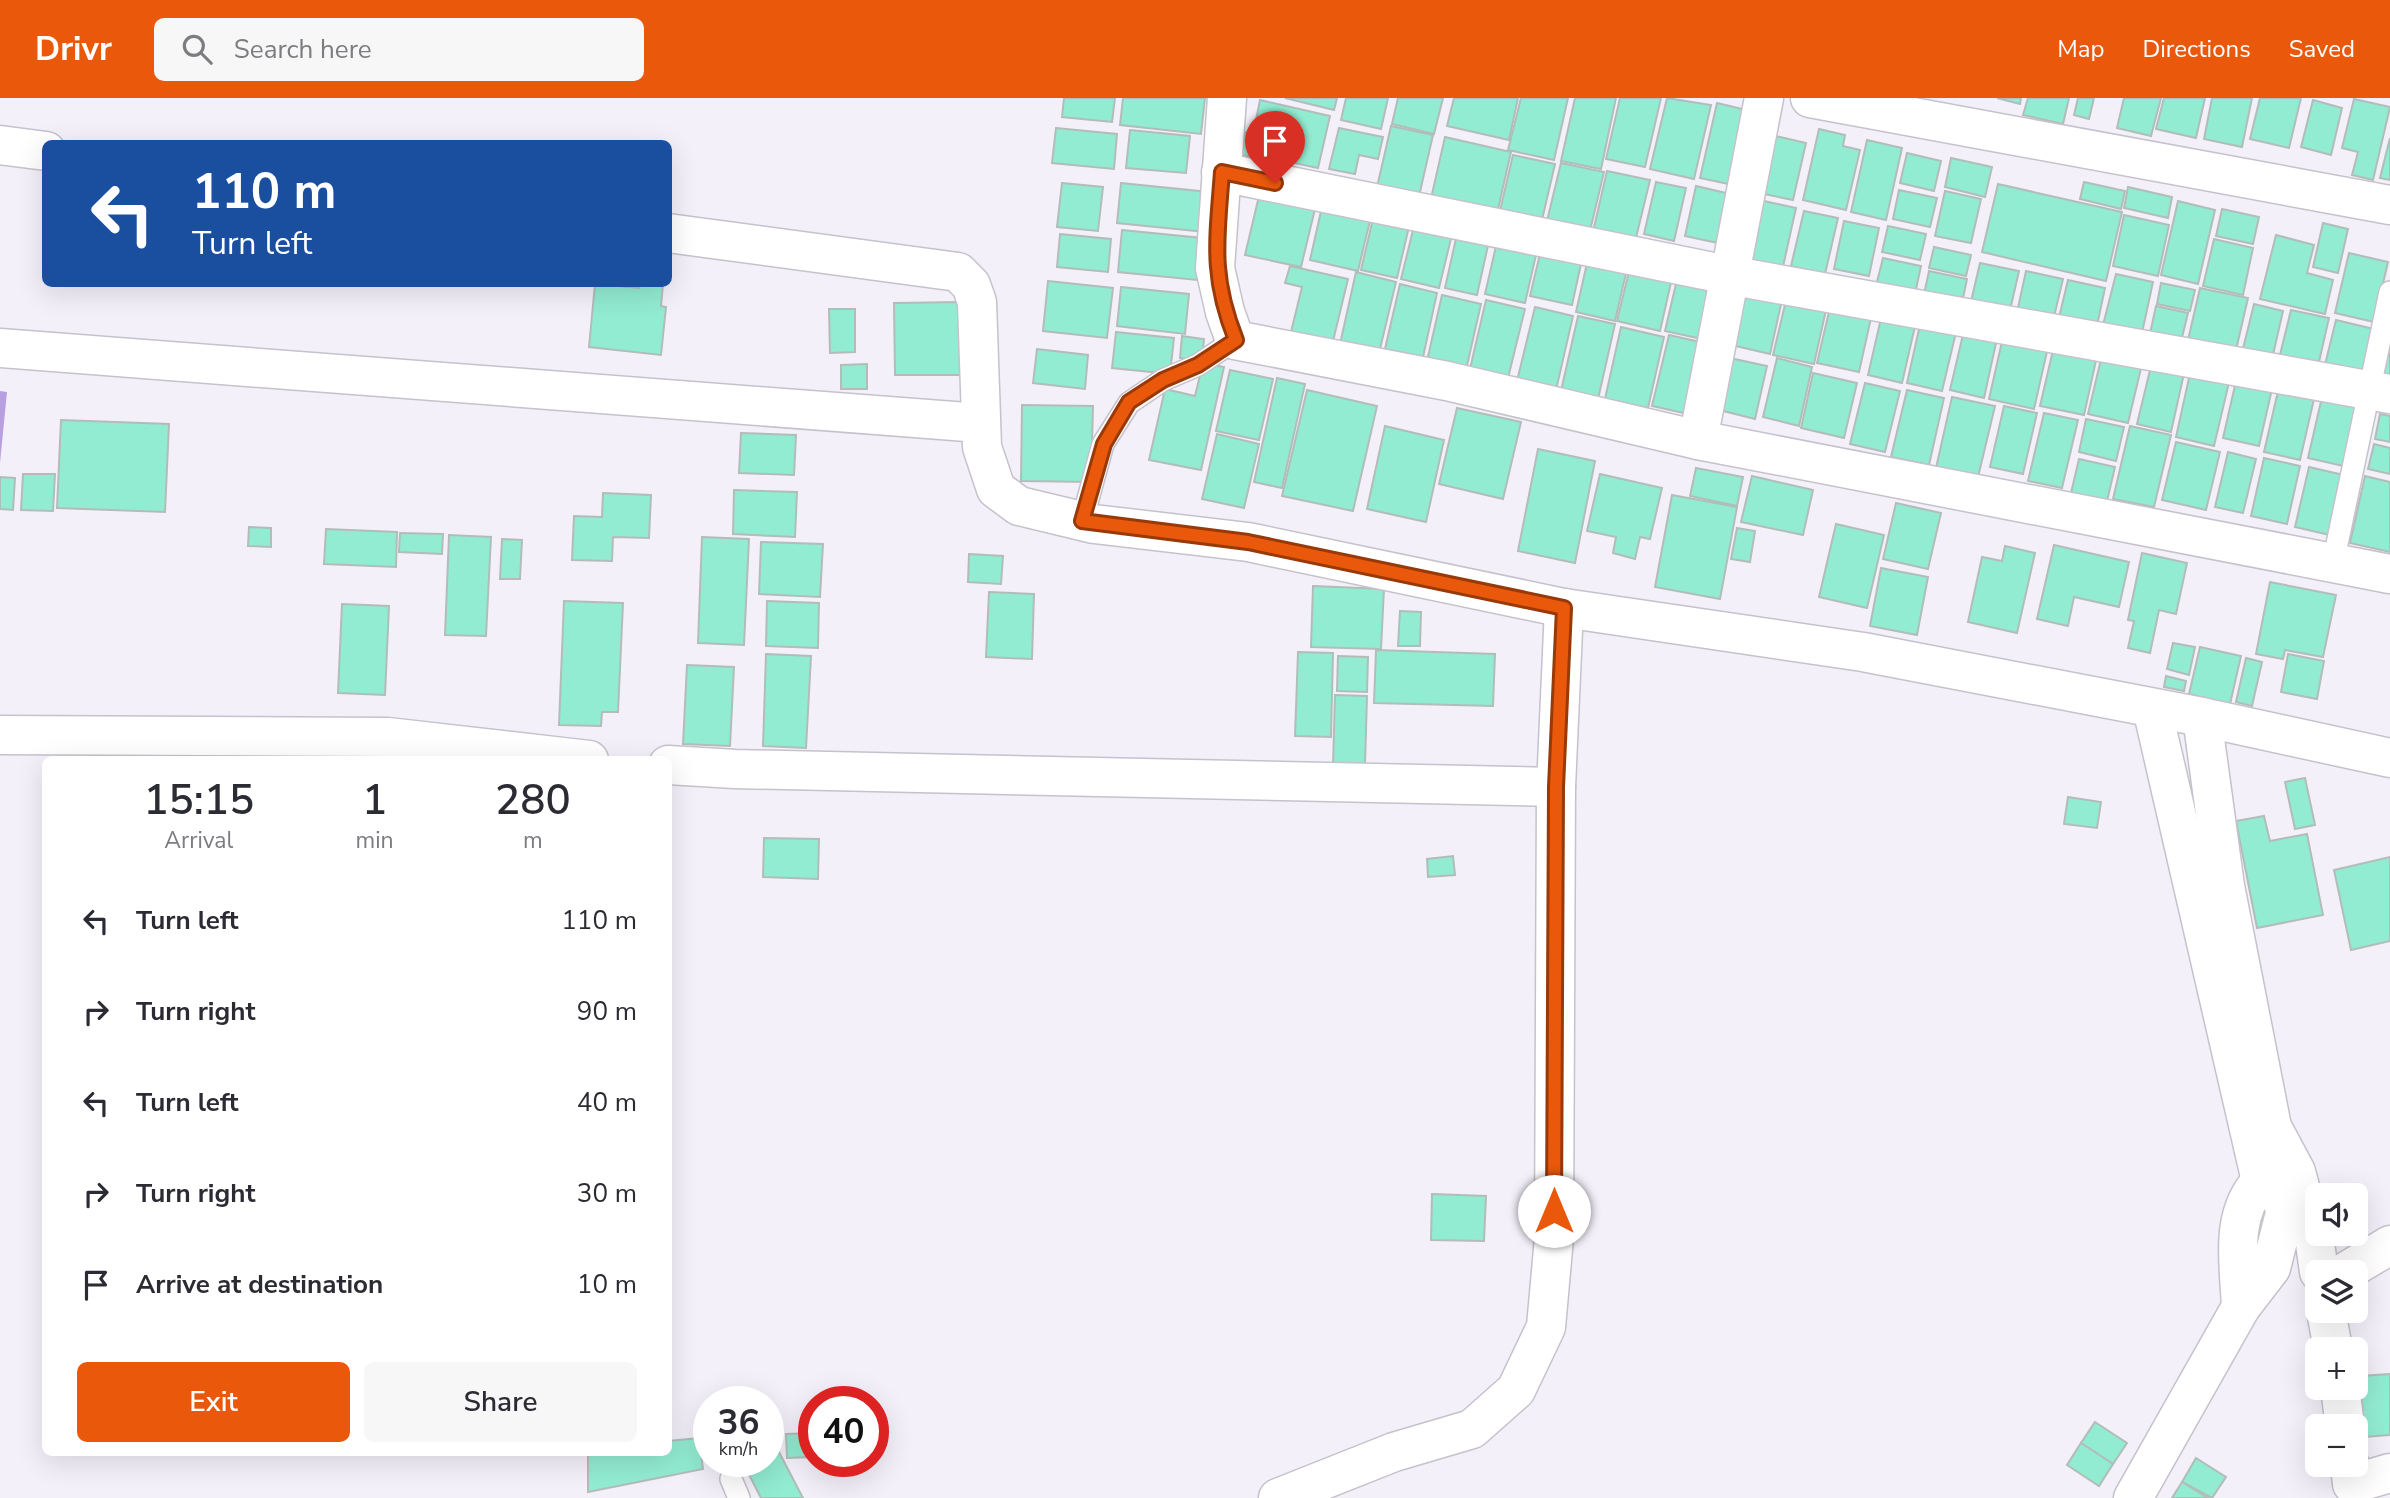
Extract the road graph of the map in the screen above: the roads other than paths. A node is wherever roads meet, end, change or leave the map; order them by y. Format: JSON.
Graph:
{"nodes":[{"id":1,"x":1227,"y":98,"type":"edge"},
{"id":2,"x":1764,"y":98,"type":"edge"},
{"id":3,"x":1810,"y":98,"type":"edge"},
{"id":4,"x":0,"y":145,"type":"edge"},
{"id":5,"x":42,"y":150,"type":"edge"},
{"id":6,"x":1222,"y":172,"type":"junction"},
{"id":7,"x":2390,"y":205,"type":"edge"},
{"id":8,"x":672,"y":234,"type":"edge"},
{"id":9,"x":1728,"y":275,"type":"junction"},
{"id":10,"x":2390,"y":292,"type":"edge"},
{"id":11,"x":1236,"y":340,"type":"junction"},
{"id":12,"x":0,"y":348,"type":"edge"},
{"id":13,"x":2380,"y":392,"type":"edge"},
{"id":14,"x":980,"y":424,"type":"junction"},
{"id":15,"x":1698,"y":440,"type":"junction"},
{"id":16,"x":1082,"y":521,"type":"junction"},
{"id":17,"x":2333,"y":564,"type":"junction"},
{"id":18,"x":2390,"y":573,"type":"edge"},
{"id":19,"x":1564,"y":608,"type":"junction"},
{"id":20,"x":2152,"y":708,"type":"junction"},
{"id":21,"x":2202,"y":718,"type":"junction"},
{"id":22,"x":0,"y":735,"type":"edge"},
{"id":23,"x":554,"y":756,"type":"edge"},
{"id":24,"x":2390,"y":758,"type":"edge"},
{"id":25,"x":672,"y":765,"type":"edge"},
{"id":26,"x":1556,"y":787,"type":"junction"},
{"id":27,"x":2390,"y":1245,"type":"edge"},
{"id":28,"x":2317,"y":1260,"type":"edge"},
{"id":29,"x":2366,"y":1260,"type":"edge"},
{"id":30,"x":2390,"y":1473,"type":"edge"},
{"id":31,"x":2352,"y":1482,"type":"edge"},
{"id":32,"x":1278,"y":1498,"type":"edge"},
{"id":33,"x":2133,"y":1498,"type":"edge"}],
"edges":[{"from":1,"to":6,"type":"street"},
{"from":2,"to":9,"type":"street"},
{"from":3,"to":7,"type":"street"},
{"from":4,"to":5,"type":"street"},
{"from":6,"to":9,"type":"street"},
{"from":6,"to":11,"type":"street"},
{"from":8,"to":14,"type":"street"},
{"from":9,"to":13,"type":"street"},
{"from":9,"to":15,"type":"street"},
{"from":10,"to":13,"type":"lane"},
{"from":11,"to":15,"type":"street"},
{"from":11,"to":16,"type":"lane"},
{"from":12,"to":14,"type":"street"},
{"from":13,"to":17,"type":"lane"},
{"from":14,"to":16,"type":"street"},
{"from":15,"to":17,"type":"street"},
{"from":16,"to":19,"type":"street"},
{"from":17,"to":18,"type":"street"},
{"from":19,"to":20,"type":"street"},
{"from":19,"to":26,"type":"street"},
{"from":20,"to":21,"type":"street"},
{"from":20,"to":33,"type":"street"},
{"from":21,"to":24,"type":"street"},
{"from":21,"to":28,"type":"street"},
{"from":22,"to":23,"type":"street"},
{"from":25,"to":26,"type":"street"},
{"from":26,"to":32,"type":"street"},
{"from":27,"to":29,"type":"street"},
{"from":30,"to":31,"type":"street"}]}
